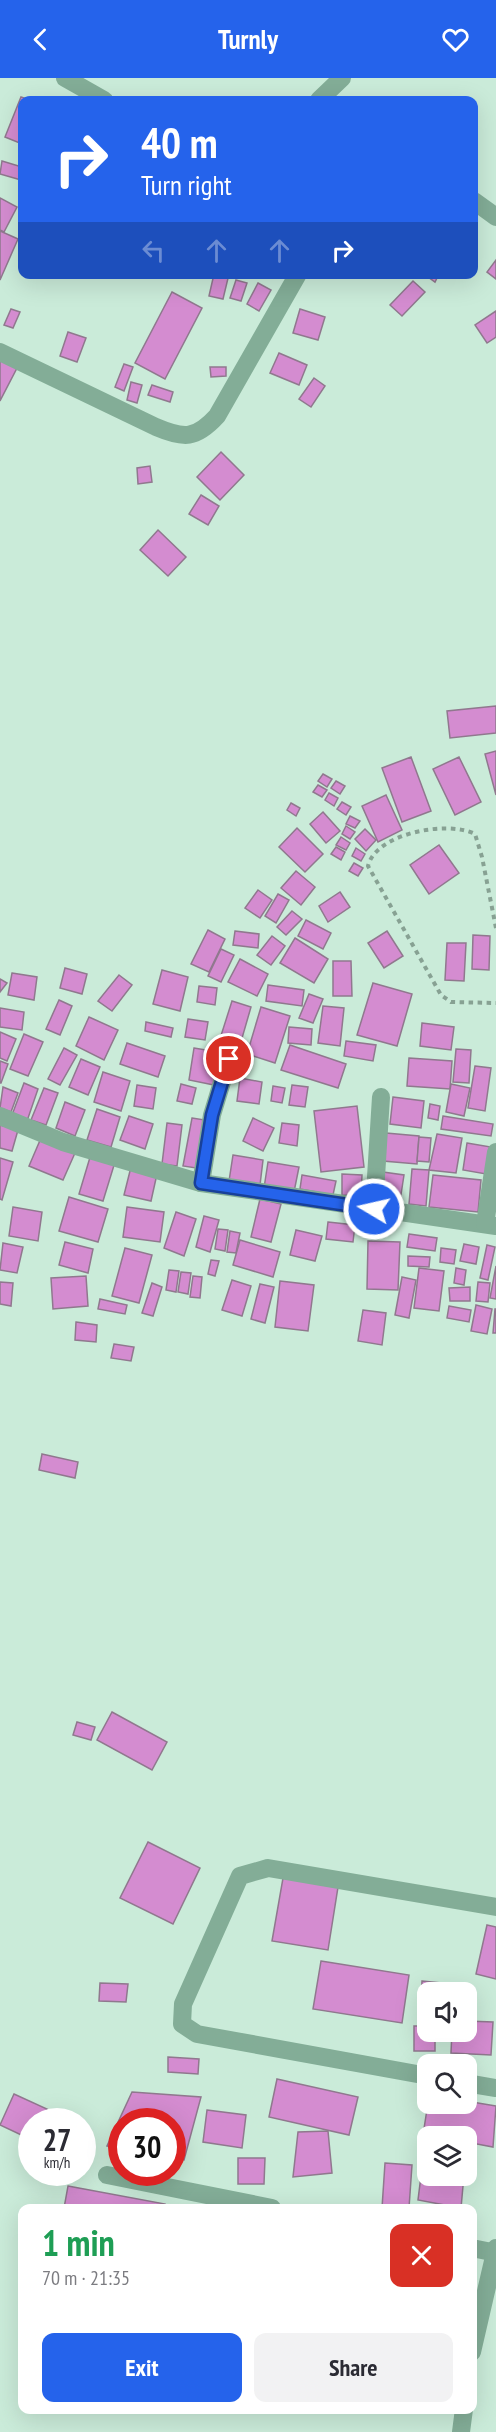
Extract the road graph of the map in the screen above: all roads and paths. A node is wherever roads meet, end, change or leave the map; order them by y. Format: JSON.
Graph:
{"nodes":[{"id":1,"x":65,"y":78,"type":"edge"},
{"id":2,"x":342,"y":78,"type":"edge"},
{"id":3,"x":97,"y":96,"type":"edge"},
{"id":4,"x":323,"y":96,"type":"edge"},
{"id":5,"x":478,"y":204,"type":"edge"},
{"id":6,"x":496,"y":217,"type":"edge"},
{"id":7,"x":295,"y":279,"type":"edge"},
{"id":8,"x":0,"y":352,"type":"edge"},
{"id":9,"x":496,"y":928,"type":"edge"},
{"id":10,"x":496,"y":1003,"type":"edge"},
{"id":11,"x":229,"y":1059,"type":"dead end"},
{"id":12,"x":381,"y":1097,"type":"dead end"},
{"id":13,"x":0,"y":1116,"type":"edge"},
{"id":14,"x":496,"y":1152,"type":"edge"},
{"id":15,"x":201,"y":1183,"type":"junction"},
{"id":16,"x":374,"y":1209,"type":"junction"},
{"id":17,"x":490,"y":1225,"type":"edge"},
{"id":18,"x":496,"y":1907,"type":"edge"},
{"id":19,"x":417,"y":2074,"type":"edge"},
{"id":20,"x":477,"y":2085,"type":"edge"},
{"id":21,"x":496,"y":2088,"type":"edge"},
{"id":22,"x":107,"y":2175,"type":"dead end"},
{"id":23,"x":252,"y":2204,"type":"edge"},
{"id":24,"x":477,"y":2249,"type":"edge"},
{"id":25,"x":496,"y":2251,"type":"edge"},
{"id":26,"x":477,"y":2331,"type":"edge"},
{"id":27,"x":463,"y":2414,"type":"edge"},
{"id":28,"x":461,"y":2432,"type":"edge"}],
"edges":[{"from":1,"to":3,"type":"street"},
{"from":2,"to":4,"type":"street"},
{"from":5,"to":6,"type":"street"},
{"from":7,"to":8,"type":"street"},
{"from":9,"to":10,"type":"path"},
{"from":11,"to":15,"type":"street"},
{"from":12,"to":16,"type":"street"},
{"from":13,"to":15,"type":"street"},
{"from":14,"to":17,"type":"street"},
{"from":15,"to":16,"type":"street"},
{"from":16,"to":17,"type":"street"},
{"from":18,"to":19,"type":"street"},
{"from":20,"to":21,"type":"street"},
{"from":22,"to":23,"type":"street"},
{"from":24,"to":25,"type":"street"},
{"from":25,"to":26,"type":"street"},
{"from":27,"to":28,"type":"street"}]}
